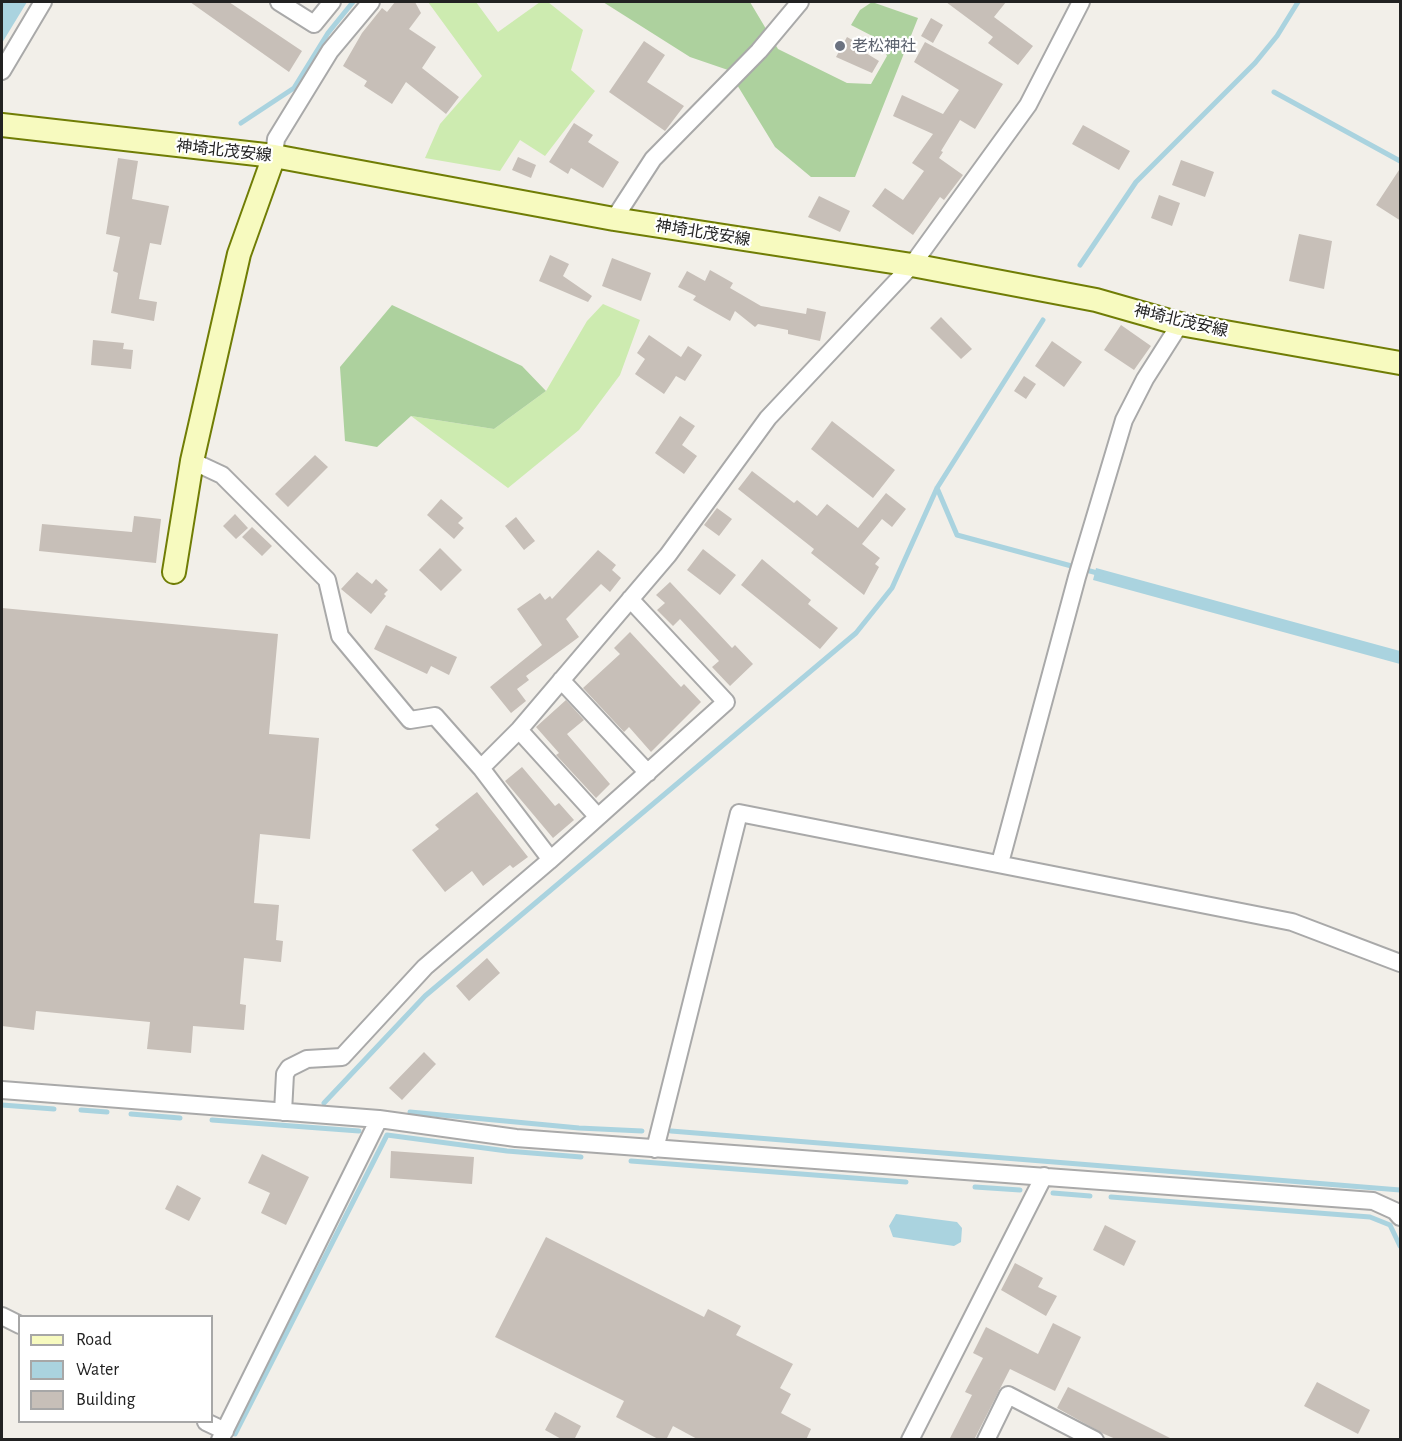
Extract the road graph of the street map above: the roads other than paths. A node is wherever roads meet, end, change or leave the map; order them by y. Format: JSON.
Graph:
{"nodes":[{"id":1,"x":43,"y":2,"type":"edge"},
{"id":2,"x":279,"y":2,"type":"edge"},
{"id":3,"x":332,"y":2,"type":"edge"},
{"id":4,"x":371,"y":2,"type":"edge"},
{"id":5,"x":800,"y":2,"type":"edge"},
{"id":6,"x":1081,"y":2,"type":"edge"},
{"id":7,"x":2,"y":71,"type":"edge"},
{"id":8,"x":2,"y":125,"type":"edge"},
{"id":9,"x":274,"y":156,"type":"junction"},
{"id":10,"x":614,"y":219,"type":"junction"},
{"id":11,"x":912,"y":266,"type":"junction"},
{"id":12,"x":1180,"y":324,"type":"junction"},
{"id":13,"x":1401,"y":363,"type":"edge"},
{"id":14,"x":192,"y":461,"type":"junction"},
{"id":15,"x":174,"y":572,"type":"dead end"},
{"id":16,"x":630,"y":599,"type":"junction"},
{"id":17,"x":561,"y":680,"type":"junction"},
{"id":18,"x":519,"y":730,"type":"junction"},
{"id":19,"x":481,"y":768,"type":"junction"},
{"id":20,"x":648,"y":773,"type":"junction"},
{"id":21,"x":598,"y":817,"type":"junction"},
{"id":22,"x":549,"y":861,"type":"junction"},
{"id":23,"x":1000,"y":863,"type":"junction"},
{"id":24,"x":1401,"y":963,"type":"edge"},
{"id":25,"x":2,"y":1090,"type":"edge"},
{"id":26,"x":282,"y":1112,"type":"junction"},
{"id":27,"x":380,"y":1119,"type":"junction"},
{"id":28,"x":655,"y":1149,"type":"junction"},
{"id":29,"x":1044,"y":1176,"type":"junction"},
{"id":30,"x":1401,"y":1217,"type":"edge"},
{"id":31,"x":2,"y":1316,"type":"edge"},
{"id":32,"x":18,"y":1324,"type":"edge"},
{"id":33,"x":207,"y":1423,"type":"edge"},
{"id":34,"x":223,"y":1435,"type":"edge"},
{"id":35,"x":910,"y":1440,"type":"edge"},
{"id":36,"x":986,"y":1440,"type":"edge"},
{"id":37,"x":1095,"y":1440,"type":"edge"}],
"edges":[{"from":1,"to":7,"type":"street"},
{"from":2,"to":3,"type":"street"},
{"from":4,"to":9,"type":"street"},
{"from":5,"to":10,"type":"street"},
{"from":6,"to":11,"type":"street"},
{"from":8,"to":9,"type":"main road","name":"神埼北茂安線"},
{"from":9,"to":10,"type":"main road","name":"神埼北茂安線"},
{"from":9,"to":14,"type":"main road"},
{"from":10,"to":11,"type":"main road","name":"神埼北茂安線"},
{"from":11,"to":12,"type":"main road","name":"神埼北茂安線"},
{"from":11,"to":16,"type":"street"},
{"from":12,"to":13,"type":"main road","name":"神埼北茂安線"},
{"from":12,"to":23,"type":"street"},
{"from":14,"to":15,"type":"main road"},
{"from":14,"to":19,"type":"street"},
{"from":16,"to":17,"type":"street"},
{"from":16,"to":20,"type":"street"},
{"from":17,"to":18,"type":"street"},
{"from":17,"to":20,"type":"street"},
{"from":18,"to":19,"type":"street"},
{"from":18,"to":21,"type":"street"},
{"from":19,"to":22,"type":"street"},
{"from":20,"to":21,"type":"street"},
{"from":21,"to":22,"type":"street"},
{"from":22,"to":26,"type":"street"},
{"from":23,"to":24,"type":"street"},
{"from":23,"to":28,"type":"street"},
{"from":25,"to":26,"type":"street"},
{"from":26,"to":27,"type":"street"},
{"from":27,"to":28,"type":"street"},
{"from":27,"to":34,"type":"street"},
{"from":28,"to":29,"type":"street"},
{"from":29,"to":30,"type":"street"},
{"from":29,"to":35,"type":"street"},
{"from":31,"to":32,"type":"street"},
{"from":33,"to":34,"type":"street"},
{"from":36,"to":37,"type":"street"}]}
